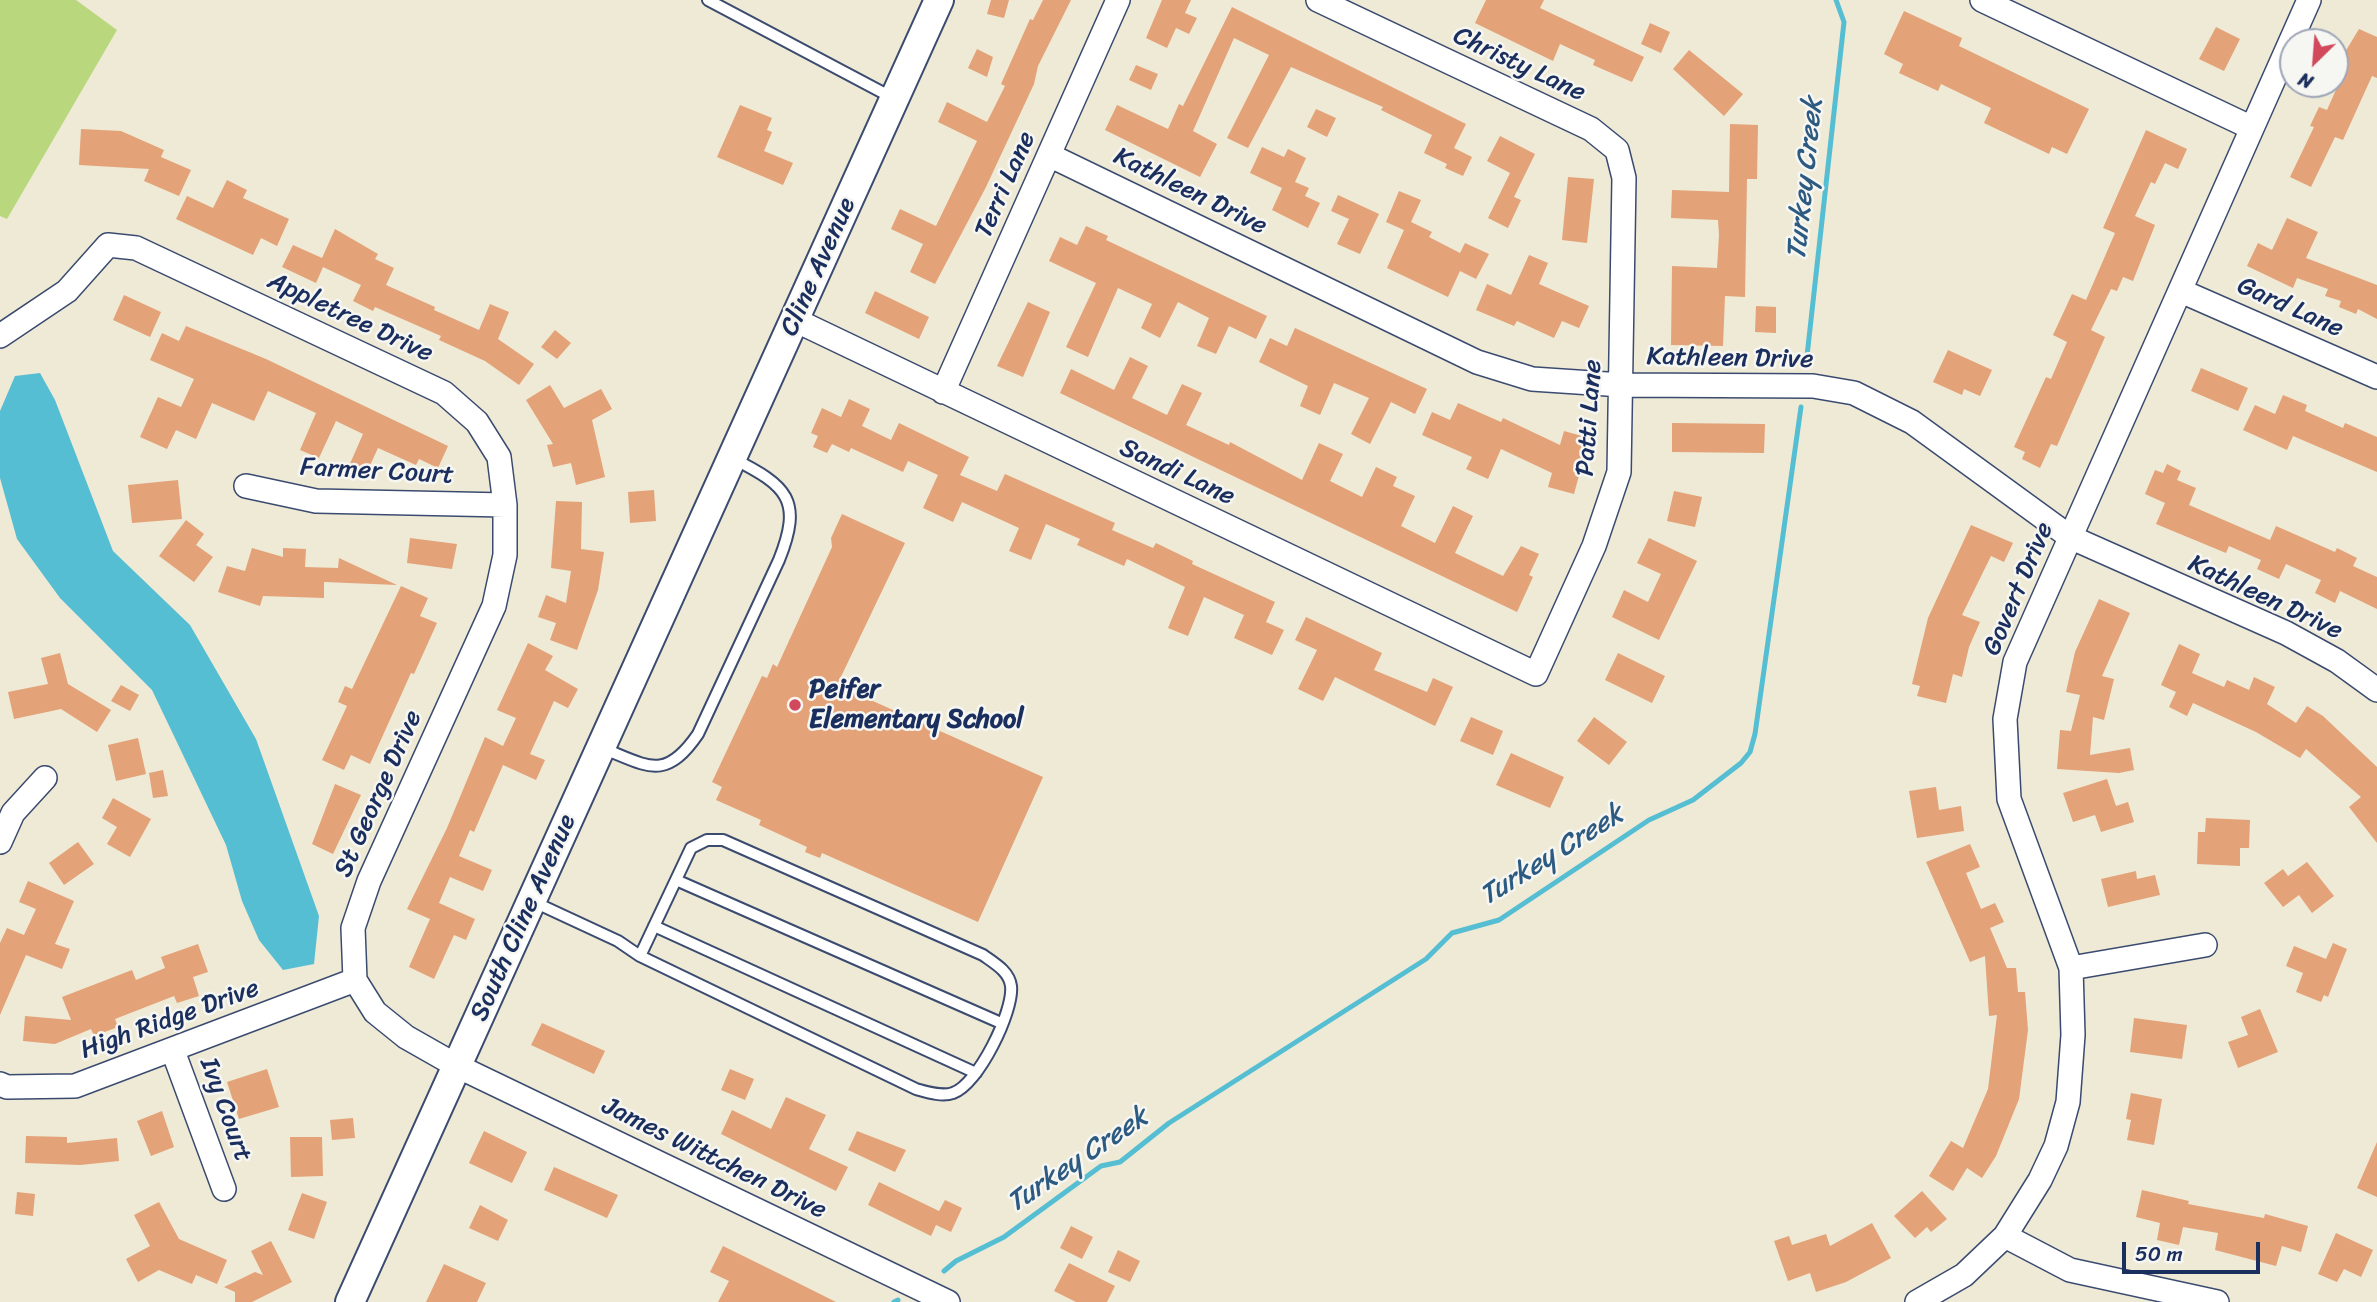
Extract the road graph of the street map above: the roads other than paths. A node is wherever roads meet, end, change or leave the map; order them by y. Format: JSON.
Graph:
{"nodes":[{"id":1,"x":708,"y":0,"type":"edge"},
{"id":2,"x":939,"y":0,"type":"edge"},
{"id":3,"x":1118,"y":0,"type":"edge"},
{"id":4,"x":1318,"y":0,"type":"edge"},
{"id":5,"x":1982,"y":0,"type":"edge"},
{"id":6,"x":2309,"y":0,"type":"edge"},
{"id":7,"x":895,"y":100,"type":"junction"},
{"id":8,"x":2252,"y":128,"type":"junction"},
{"id":9,"x":1617,"y":150,"type":"joint"},
{"id":10,"x":1051,"y":156,"type":"junction"},
{"id":11,"x":2181,"y":291,"type":"junction"},
{"id":12,"x":795,"y":320,"type":"junction"},
{"id":13,"x":0,"y":336,"type":"edge"},
{"id":14,"x":2377,"y":377,"type":"edge"},
{"id":15,"x":1622,"y":385,"type":"junction"},
{"id":16,"x":943,"y":392,"type":"junction"},
{"id":17,"x":733,"y":458,"type":"junction"},
{"id":18,"x":246,"y":486,"type":"dead end"},
{"id":19,"x":505,"y":505,"type":"junction"},
{"id":20,"x":698,"y":534,"type":"joint"},
{"id":21,"x":2070,"y":537,"type":"junction"},
{"id":22,"x":1536,"y":674,"type":"joint"},
{"id":23,"x":2377,"y":690,"type":"edge"},
{"id":24,"x":602,"y":748,"type":"junction"},
{"id":25,"x":45,"y":778,"type":"dead end"},
{"id":26,"x":0,"y":842,"type":"edge"},
{"id":27,"x":676,"y":880,"type":"junction"},
{"id":28,"x":531,"y":901,"type":"junction"},
{"id":29,"x":654,"y":926,"type":"junction"},
{"id":30,"x":2205,"y":945,"type":"dead end"},
{"id":31,"x":640,"y":956,"type":"junction"},
{"id":32,"x":2071,"y":968,"type":"junction"},
{"id":33,"x":355,"y":980,"type":"junction"},
{"id":34,"x":1001,"y":1023,"type":"junction"},
{"id":35,"x":173,"y":1051,"type":"junction"},
{"id":36,"x":457,"y":1066,"type":"junction"},
{"id":37,"x":976,"y":1073,"type":"junction"},
{"id":38,"x":0,"y":1084,"type":"edge"},
{"id":39,"x":224,"y":1189,"type":"dead end"},
{"id":40,"x":2005,"y":1236,"type":"junction"},
{"id":41,"x":350,"y":1302,"type":"edge"},
{"id":42,"x":948,"y":1302,"type":"edge"},
{"id":43,"x":1917,"y":1302,"type":"edge"},
{"id":44,"x":2217,"y":1302,"type":"edge"}],
"edges":[{"from":1,"to":7,"type":"lane"},
{"from":2,"to":7,"type":"street","name":"Cline Avenue"},
{"from":3,"to":10,"type":"street","name":"Terri Lane"},
{"from":4,"to":9,"type":"street","name":"Christy Lane"},
{"from":5,"to":8,"type":"street"},
{"from":6,"to":8,"type":"street","name":"Govert Drive"},
{"from":7,"to":12,"type":"street","name":"Cline Avenue"},
{"from":8,"to":11,"type":"street","name":"Govert Drive"},
{"from":9,"to":15,"type":"street","name":"Patti Lane"},
{"from":10,"to":15,"type":"street","name":"Kathleen Drive"},
{"from":10,"to":16,"type":"street","name":"Terri Lane"},
{"from":11,"to":14,"type":"street","name":"Gard Lane"},
{"from":11,"to":21,"type":"street","name":"Govert Drive"},
{"from":12,"to":16,"type":"street","name":"Sandi Lane"},
{"from":12,"to":17,"type":"street","name":"Cline Avenue"},
{"from":13,"to":19,"type":"street","name":"Appletree Drive"},
{"from":15,"to":21,"type":"street","name":"Kathleen Drive"},
{"from":15,"to":22,"type":"street","name":"Patti Lane"},
{"from":16,"to":22,"type":"street","name":"Sandi Lane"},
{"from":17,"to":20,"type":"street","name":"Cline Avenue"},
{"from":17,"to":24,"type":"lane"},
{"from":18,"to":19,"type":"street","name":"Farmer Court"},
{"from":19,"to":33,"type":"street","name":"St George Drive"},
{"from":20,"to":24,"type":"street","name":"South Cline Avenue"},
{"from":21,"to":23,"type":"street","name":"Kathleen Drive"},
{"from":21,"to":32,"type":"street","name":"Govert Drive"},
{"from":24,"to":28,"type":"street","name":"South Cline Avenue"},
{"from":25,"to":26,"type":"street"},
{"from":27,"to":29,"type":"lane"},
{"from":27,"to":34,"type":"lane"},
{"from":27,"to":34,"type":"lane"},
{"from":28,"to":31,"type":"lane"},
{"from":28,"to":36,"type":"street","name":"South Cline Avenue"},
{"from":29,"to":31,"type":"lane"},
{"from":29,"to":37,"type":"lane"},
{"from":30,"to":32,"type":"street"},
{"from":31,"to":37,"type":"lane"},
{"from":32,"to":40,"type":"street","name":"Govert Drive"},
{"from":33,"to":35,"type":"street","name":"High Ridge Drive"},
{"from":33,"to":36,"type":"street","name":"St George Drive"},
{"from":34,"to":37,"type":"lane"},
{"from":35,"to":38,"type":"street","name":"High Ridge Drive"},
{"from":35,"to":39,"type":"street","name":"Ivy Court"},
{"from":36,"to":41,"type":"street","name":"South Cline Avenue"},
{"from":36,"to":42,"type":"street","name":"James Wittchen Drive"},
{"from":40,"to":43,"type":"street","name":"Govert Drive"},
{"from":40,"to":44,"type":"street"}]}
